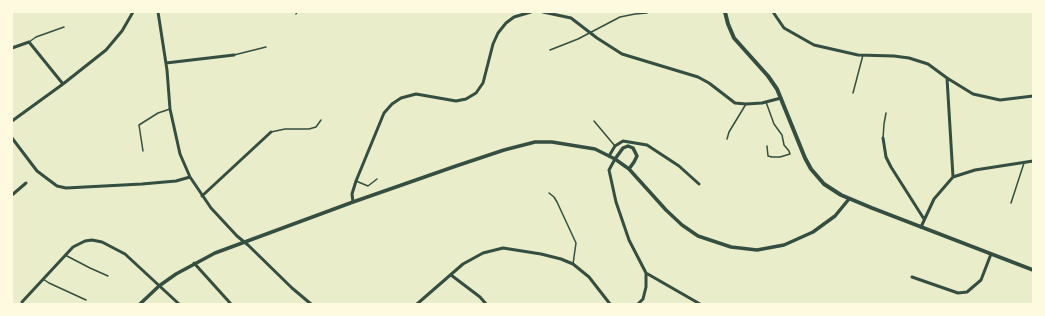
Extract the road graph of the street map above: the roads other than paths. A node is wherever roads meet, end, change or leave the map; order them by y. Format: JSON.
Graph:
{"nodes":[{"id":1,"x":133,"y":12,"type":"edge"},
{"id":2,"x":158,"y":12,"type":"edge"},
{"id":3,"x":531,"y":12,"type":"edge"},
{"id":4,"x":543,"y":12,"type":"edge"},
{"id":5,"x":725,"y":12,"type":"edge"},
{"id":6,"x":773,"y":12,"type":"edge"},
{"id":7,"x":647,"y":13,"type":"dead end"},
{"id":8,"x":64,"y":28,"type":"dead end"},
{"id":9,"x":590,"y":32,"type":"junction"},
{"id":10,"x":29,"y":42,"type":"junction"},
{"id":11,"x":266,"y":47,"type":"dead end"},
{"id":12,"x":12,"y":48,"type":"edge"},
{"id":13,"x":550,"y":50,"type":"dead end"},
{"id":14,"x":234,"y":55,"type":"joint"},
{"id":15,"x":863,"y":55,"type":"junction"},
{"id":16,"x":166,"y":63,"type":"junction"},
{"id":17,"x":947,"y":78,"type":"junction"},
{"id":18,"x":63,"y":84,"type":"junction"},
{"id":19,"x":853,"y":93,"type":"dead end"},
{"id":20,"x":1033,"y":96,"type":"edge"},
{"id":21,"x":781,"y":98,"type":"junction"},
{"id":22,"x":766,"y":102,"type":"junction"},
{"id":23,"x":746,"y":104,"type":"junction"},
{"id":24,"x":170,"y":110,"type":"junction"},
{"id":25,"x":886,"y":113,"type":"dead end"},
{"id":26,"x":322,"y":120,"type":"dead end"},
{"id":27,"x":12,"y":121,"type":"edge"},
{"id":28,"x":594,"y":121,"type":"dead end"},
{"id":29,"x":271,"y":132,"type":"joint"},
{"id":30,"x":12,"y":138,"type":"edge"},
{"id":31,"x":884,"y":138,"type":"joint"},
{"id":32,"x":727,"y":139,"type":"dead end"},
{"id":33,"x":615,"y":146,"type":"junction"},
{"id":34,"x":766,"y":146,"type":"dead end"},
{"id":35,"x":143,"y":151,"type":"dead end"},
{"id":36,"x":610,"y":156,"type":"junction"},
{"id":37,"x":615,"y":159,"type":"junction"},
{"id":38,"x":1033,"y":161,"type":"edge"},
{"id":39,"x":1024,"y":163,"type":"junction"},
{"id":40,"x":629,"y":168,"type":"junction"},
{"id":41,"x":190,"y":177,"type":"junction"},
{"id":42,"x":953,"y":177,"type":"junction"},
{"id":43,"x":377,"y":179,"type":"dead end"},
{"id":44,"x":356,"y":181,"type":"junction"},
{"id":45,"x":26,"y":183,"type":"dead end"},
{"id":46,"x":699,"y":184,"type":"dead end"},
{"id":47,"x":549,"y":194,"type":"dead end"},
{"id":48,"x":12,"y":195,"type":"edge"},
{"id":49,"x":202,"y":196,"type":"junction"},
{"id":50,"x":849,"y":199,"type":"junction"},
{"id":51,"x":353,"y":202,"type":"junction"},
{"id":52,"x":1011,"y":203,"type":"dead end"},
{"id":53,"x":924,"y":219,"type":"junction"},
{"id":54,"x":921,"y":227,"type":"junction"},
{"id":55,"x":244,"y":241,"type":"junction"},
{"id":56,"x":991,"y":254,"type":"junction"},
{"id":57,"x":65,"y":255,"type":"junction"},
{"id":58,"x":194,"y":263,"type":"junction"},
{"id":59,"x":573,"y":264,"type":"junction"},
{"id":60,"x":1033,"y":270,"type":"edge"},
{"id":61,"x":646,"y":274,"type":"junction"},
{"id":62,"x":451,"y":275,"type":"junction"},
{"id":63,"x":108,"y":276,"type":"dead end"},
{"id":64,"x":912,"y":277,"type":"dead end"},
{"id":65,"x":43,"y":279,"type":"junction"},
{"id":66,"x":159,"y":286,"type":"junction"},
{"id":67,"x":86,"y":300,"type":"dead end"},
{"id":68,"x":23,"y":303,"type":"edge"},
{"id":69,"x":140,"y":304,"type":"edge"},
{"id":70,"x":179,"y":304,"type":"edge"},
{"id":71,"x":232,"y":304,"type":"edge"},
{"id":72,"x":311,"y":304,"type":"edge"},
{"id":73,"x":417,"y":304,"type":"edge"},
{"id":74,"x":486,"y":304,"type":"edge"},
{"id":75,"x":610,"y":304,"type":"edge"},
{"id":76,"x":638,"y":304,"type":"edge"},
{"id":77,"x":700,"y":304,"type":"edge"}],
"edges":[{"from":1,"to":18,"type":"street"},
{"from":2,"to":16,"type":"street"},
{"from":3,"to":44,"type":"street"},
{"from":4,"to":9,"type":"street"},
{"from":5,"to":21,"type":"main road"},
{"from":6,"to":15,"type":"street"},
{"from":7,"to":9,"type":"lane"},
{"from":8,"to":10,"type":"lane"},
{"from":9,"to":13,"type":"lane"},
{"from":9,"to":23,"type":"street"},
{"from":10,"to":12,"type":"street"},
{"from":10,"to":18,"type":"street"},
{"from":11,"to":14,"type":"lane"},
{"from":14,"to":16,"type":"street"},
{"from":15,"to":17,"type":"street"},
{"from":15,"to":19,"type":"lane"},
{"from":16,"to":24,"type":"street"},
{"from":17,"to":20,"type":"street"},
{"from":17,"to":42,"type":"street"},
{"from":18,"to":27,"type":"street"},
{"from":21,"to":22,"type":"street"},
{"from":21,"to":50,"type":"main road"},
{"from":22,"to":23,"type":"street"},
{"from":22,"to":34,"type":"lane"},
{"from":23,"to":32,"type":"lane"},
{"from":24,"to":35,"type":"lane"},
{"from":24,"to":41,"type":"street"},
{"from":25,"to":31,"type":"lane"},
{"from":26,"to":29,"type":"lane"},
{"from":28,"to":33,"type":"lane"},
{"from":29,"to":49,"type":"street"},
{"from":30,"to":41,"type":"street"},
{"from":31,"to":53,"type":"street"},
{"from":33,"to":36,"type":"street"},
{"from":33,"to":46,"type":"street"},
{"from":36,"to":37,"type":"street"},
{"from":36,"to":51,"type":"street"},
{"from":37,"to":40,"type":"street"},
{"from":37,"to":40,"type":"street"},
{"from":37,"to":61,"type":"street"},
{"from":38,"to":39,"type":"street"},
{"from":39,"to":42,"type":"street"},
{"from":39,"to":52,"type":"lane"},
{"from":40,"to":50,"type":"street"},
{"from":41,"to":49,"type":"street"},
{"from":42,"to":53,"type":"street"},
{"from":43,"to":44,"type":"lane"},
{"from":44,"to":51,"type":"street"},
{"from":45,"to":48,"type":"street"},
{"from":47,"to":59,"type":"lane"},
{"from":49,"to":55,"type":"street"},
{"from":50,"to":54,"type":"main road"},
{"from":51,"to":55,"type":"street"},
{"from":53,"to":54,"type":"street"},
{"from":54,"to":56,"type":"main road"},
{"from":55,"to":58,"type":"street"},
{"from":55,"to":72,"type":"street"},
{"from":56,"to":60,"type":"main road"},
{"from":56,"to":64,"type":"street"},
{"from":57,"to":63,"type":"lane"},
{"from":57,"to":65,"type":"street"},
{"from":57,"to":66,"type":"street"},
{"from":58,"to":66,"type":"street"},
{"from":58,"to":71,"type":"street"},
{"from":59,"to":62,"type":"street"},
{"from":59,"to":75,"type":"street"},
{"from":61,"to":76,"type":"street"},
{"from":61,"to":77,"type":"street"},
{"from":62,"to":73,"type":"street"},
{"from":62,"to":74,"type":"street"},
{"from":65,"to":67,"type":"lane"},
{"from":65,"to":68,"type":"street"},
{"from":66,"to":69,"type":"street"},
{"from":66,"to":70,"type":"street"}]}
